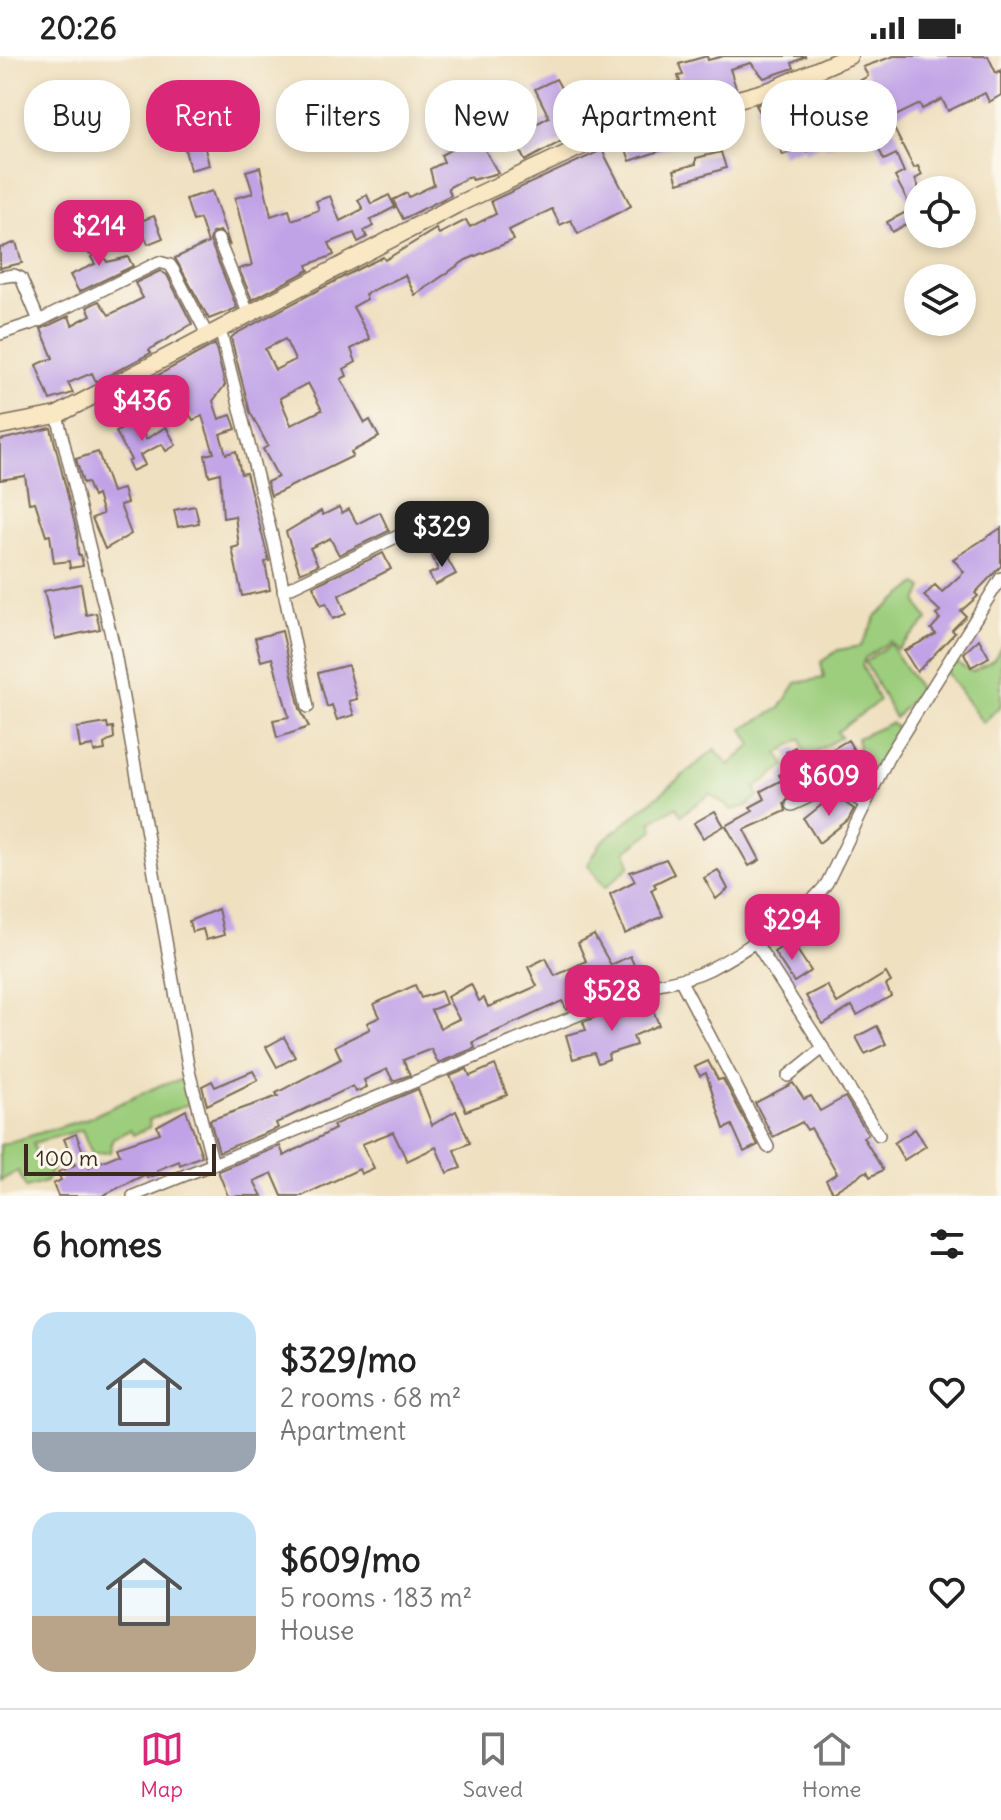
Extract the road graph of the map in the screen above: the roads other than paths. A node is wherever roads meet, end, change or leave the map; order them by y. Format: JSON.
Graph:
{"nodes":[{"id":1,"x":849,"y":56,"type":"edge"},
{"id":2,"x":218,"y":239,"type":"dead end"},
{"id":3,"x":0,"y":277,"type":"edge"},
{"id":4,"x":249,"y":315,"type":"junction"},
{"id":5,"x":39,"y":321,"type":"junction"},
{"id":6,"x":214,"y":332,"type":"junction"},
{"id":7,"x":0,"y":334,"type":"edge"},
{"id":8,"x":57,"y":415,"type":"junction"},
{"id":9,"x":0,"y":426,"type":"edge"},
{"id":10,"x":415,"y":528,"type":"dead end"},
{"id":11,"x":1001,"y":578,"type":"edge"},
{"id":12,"x":283,"y":591,"type":"junction"},
{"id":13,"x":308,"y":707,"type":"dead end"},
{"id":14,"x":864,"y":803,"type":"junction"},
{"id":15,"x":792,"y":805,"type":"dead end"},
{"id":16,"x":754,"y":940,"type":"junction"},
{"id":17,"x":681,"y":981,"type":"junction"},
{"id":18,"x":823,"y":1048,"type":"junction"},
{"id":19,"x":788,"y":1076,"type":"dead end"},
{"id":20,"x":879,"y":1135,"type":"dead end"},
{"id":21,"x":768,"y":1147,"type":"dead end"},
{"id":22,"x":213,"y":1164,"type":"junction"},
{"id":23,"x":133,"y":1196,"type":"edge"}],
"edges":[{"from":1,"to":4,"type":"street"},
{"from":2,"to":4,"type":"street"},
{"from":3,"to":5,"type":"street"},
{"from":4,"to":6,"type":"street"},
{"from":5,"to":6,"type":"street"},
{"from":5,"to":7,"type":"street"},
{"from":6,"to":8,"type":"street"},
{"from":6,"to":12,"type":"street"},
{"from":8,"to":9,"type":"street"},
{"from":8,"to":22,"type":"street"},
{"from":10,"to":12,"type":"street"},
{"from":11,"to":14,"type":"street"},
{"from":12,"to":13,"type":"street"},
{"from":14,"to":15,"type":"street"},
{"from":14,"to":16,"type":"street"},
{"from":16,"to":17,"type":"street"},
{"from":16,"to":18,"type":"street"},
{"from":17,"to":21,"type":"street"},
{"from":17,"to":22,"type":"street"},
{"from":18,"to":19,"type":"street"},
{"from":18,"to":20,"type":"street"},
{"from":22,"to":23,"type":"street"}]}
